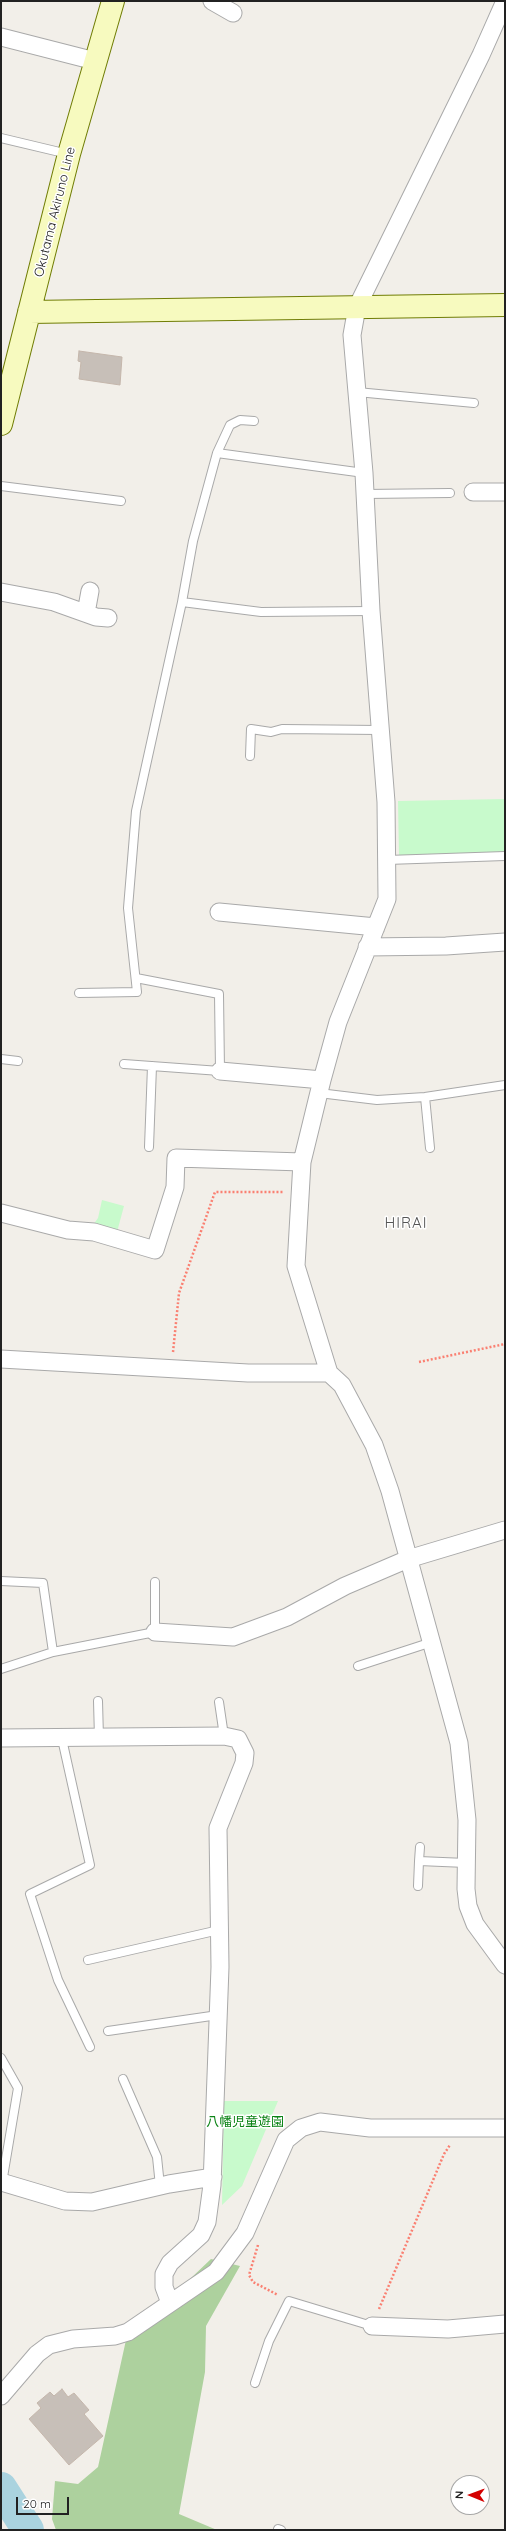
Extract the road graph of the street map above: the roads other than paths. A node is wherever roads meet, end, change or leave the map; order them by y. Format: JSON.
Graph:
{"nodes":[{"id":1,"x":112,"y":1,"type":"edge"},
{"id":2,"x":212,"y":1,"type":"edge"},
{"id":3,"x":505,"y":1,"type":"edge"},
{"id":4,"x":233,"y":13,"type":"dead end"},
{"id":5,"x":1,"y":36,"type":"edge"},
{"id":6,"x":95,"y":61,"type":"junction"},
{"id":7,"x":1,"y":138,"type":"edge"},
{"id":8,"x":69,"y":154,"type":"junction"},
{"id":9,"x":505,"y":305,"type":"edge"},
{"id":10,"x":357,"y":308,"type":"junction"},
{"id":11,"x":29,"y":312,"type":"junction"},
{"id":12,"x":9,"y":353,"type":"edge"},
{"id":13,"x":356,"y":392,"type":"junction"},
{"id":14,"x":474,"y":403,"type":"dead end"},
{"id":15,"x":254,"y":421,"type":"dead end"},
{"id":16,"x":1,"y":424,"type":"edge"},
{"id":17,"x":217,"y":453,"type":"junction"},
{"id":18,"x":364,"y":473,"type":"junction"},
{"id":19,"x":1,"y":486,"type":"edge"},
{"id":20,"x":473,"y":492,"type":"dead end"},
{"id":21,"x":505,"y":492,"type":"edge"},
{"id":22,"x":450,"y":493,"type":"dead end"},
{"id":23,"x":365,"y":494,"type":"junction"},
{"id":24,"x":121,"y":501,"type":"dead end"},
{"id":25,"x":90,"y":591,"type":"dead end"},
{"id":26,"x":1,"y":592,"type":"edge"},
{"id":27,"x":182,"y":602,"type":"junction"},
{"id":28,"x":371,"y":611,"type":"junction"},
{"id":29,"x":86,"y":613,"type":"junction"},
{"id":30,"x":108,"y":618,"type":"dead end"},
{"id":31,"x":379,"y":730,"type":"junction"},
{"id":32,"x":250,"y":756,"type":"dead end"},
{"id":33,"x":505,"y":856,"type":"edge"},
{"id":34,"x":387,"y":860,"type":"junction"},
{"id":35,"x":219,"y":912,"type":"dead end"},
{"id":36,"x":376,"y":927,"type":"junction"},
{"id":37,"x":505,"y":942,"type":"edge"},
{"id":38,"x":367,"y":947,"type":"junction"},
{"id":39,"x":136,"y":978,"type":"junction"},
{"id":40,"x":79,"y":993,"type":"dead end"},
{"id":41,"x":1,"y":1059,"type":"edge"},
{"id":42,"x":18,"y":1061,"type":"dead end"},
{"id":43,"x":124,"y":1064,"type":"dead end"},
{"id":44,"x":152,"y":1066,"type":"junction"},
{"id":45,"x":220,"y":1071,"type":"junction"},
{"id":46,"x":505,"y":1085,"type":"edge"},
{"id":47,"x":321,"y":1087,"type":"junction"},
{"id":48,"x":425,"y":1097,"type":"junction"},
{"id":49,"x":149,"y":1147,"type":"dead end"},
{"id":50,"x":430,"y":1148,"type":"dead end"},
{"id":51,"x":302,"y":1162,"type":"junction"},
{"id":52,"x":1,"y":1213,"type":"edge"},
{"id":53,"x":1,"y":1359,"type":"edge"},
{"id":54,"x":329,"y":1373,"type":"junction"},
{"id":55,"x":505,"y":1530,"type":"edge"},
{"id":56,"x":408,"y":1559,"type":"junction"},
{"id":57,"x":1,"y":1581,"type":"edge"},
{"id":58,"x":155,"y":1582,"type":"dead end"},
{"id":59,"x":155,"y":1632,"type":"junction"},
{"id":60,"x":432,"y":1642,"type":"junction"},
{"id":61,"x":53,"y":1652,"type":"junction"},
{"id":62,"x":358,"y":1666,"type":"dead end"},
{"id":63,"x":1,"y":1669,"type":"edge"},
{"id":64,"x":98,"y":1701,"type":"dead end"},
{"id":65,"x":219,"y":1702,"type":"dead end"},
{"id":66,"x":224,"y":1736,"type":"junction"},
{"id":67,"x":1,"y":1738,"type":"edge"},
{"id":68,"x":99,"y":1738,"type":"junction"},
{"id":69,"x":62,"y":1739,"type":"junction"},
{"id":70,"x":420,"y":1847,"type":"dead end"},
{"id":71,"x":420,"y":1861,"type":"junction"},
{"id":72,"x":466,"y":1863,"type":"junction"},
{"id":73,"x":418,"y":1886,"type":"dead end"},
{"id":74,"x":219,"y":1930,"type":"junction"},
{"id":75,"x":88,"y":1960,"type":"dead end"},
{"id":76,"x":505,"y":1965,"type":"edge"},
{"id":77,"x":218,"y":2015,"type":"junction"},
{"id":78,"x":108,"y":2031,"type":"dead end"},
{"id":79,"x":90,"y":2047,"type":"dead end"},
{"id":80,"x":1,"y":2058,"type":"edge"},
{"id":81,"x":122,"y":2079,"type":"dead end"},
{"id":82,"x":505,"y":2127,"type":"edge"},
{"id":83,"x":213,"y":2177,"type":"junction"},
{"id":84,"x":1,"y":2182,"type":"edge"},
{"id":85,"x":160,"y":2186,"type":"junction"},
{"id":86,"x":170,"y":2303,"type":"junction"},
{"id":87,"x":505,"y":2324,"type":"edge"},
{"id":88,"x":372,"y":2326,"type":"joint"},
{"id":89,"x":255,"y":2383,"type":"dead end"},
{"id":90,"x":1,"y":2395,"type":"edge"}],
"edges":[{"from":1,"to":6,"type":"street","name":"Okutama Akiruno Line"},
{"from":2,"to":4,"type":"street"},
{"from":3,"to":10,"type":"street"},
{"from":5,"to":6,"type":"street"},
{"from":6,"to":8,"type":"street","name":"Okutama Akiruno Line"},
{"from":7,"to":8,"type":"lane"},
{"from":8,"to":11,"type":"street","name":"Okutama Akiruno Line"},
{"from":9,"to":10,"type":"street"},
{"from":10,"to":11,"type":"street"},
{"from":10,"to":13,"type":"street"},
{"from":11,"to":12,"type":"street","name":"Okutama Akiruno Line"},
{"from":12,"to":16,"type":"street","name":"Okutama Akiruno Line"},
{"from":13,"to":14,"type":"lane"},
{"from":13,"to":18,"type":"street"},
{"from":15,"to":17,"type":"lane"},
{"from":17,"to":18,"type":"lane"},
{"from":17,"to":27,"type":"lane"},
{"from":18,"to":23,"type":"street"},
{"from":19,"to":24,"type":"lane"},
{"from":20,"to":21,"type":"street"},
{"from":22,"to":23,"type":"lane"},
{"from":23,"to":28,"type":"street"},
{"from":25,"to":29,"type":"street"},
{"from":26,"to":29,"type":"street"},
{"from":27,"to":28,"type":"lane"},
{"from":27,"to":39,"type":"lane"},
{"from":28,"to":31,"type":"street"},
{"from":29,"to":30,"type":"street"},
{"from":31,"to":32,"type":"lane"},
{"from":31,"to":34,"type":"street"},
{"from":33,"to":34,"type":"lane"},
{"from":34,"to":36,"type":"street"},
{"from":35,"to":36,"type":"street"},
{"from":36,"to":38,"type":"street"},
{"from":37,"to":38,"type":"street"},
{"from":38,"to":47,"type":"street"},
{"from":39,"to":40,"type":"lane"},
{"from":39,"to":45,"type":"lane"},
{"from":41,"to":42,"type":"lane"},
{"from":43,"to":44,"type":"lane"},
{"from":44,"to":45,"type":"lane"},
{"from":44,"to":49,"type":"lane"},
{"from":45,"to":47,"type":"street"},
{"from":46,"to":48,"type":"lane"},
{"from":47,"to":48,"type":"lane"},
{"from":47,"to":51,"type":"street"},
{"from":48,"to":50,"type":"lane"},
{"from":51,"to":52,"type":"street"},
{"from":51,"to":54,"type":"street"},
{"from":53,"to":54,"type":"street"},
{"from":54,"to":56,"type":"street"},
{"from":55,"to":56,"type":"street"},
{"from":56,"to":59,"type":"street"},
{"from":56,"to":60,"type":"street"},
{"from":57,"to":61,"type":"lane"},
{"from":58,"to":59,"type":"lane"},
{"from":59,"to":61,"type":"lane"},
{"from":60,"to":62,"type":"lane"},
{"from":60,"to":72,"type":"street"},
{"from":61,"to":63,"type":"lane"},
{"from":64,"to":68,"type":"lane"},
{"from":65,"to":66,"type":"lane"},
{"from":66,"to":68,"type":"street"},
{"from":66,"to":74,"type":"street"},
{"from":67,"to":69,"type":"street"},
{"from":68,"to":69,"type":"street"},
{"from":69,"to":79,"type":"lane"},
{"from":70,"to":71,"type":"lane"},
{"from":71,"to":72,"type":"lane"},
{"from":71,"to":73,"type":"lane"},
{"from":72,"to":76,"type":"street"},
{"from":74,"to":75,"type":"lane"},
{"from":74,"to":77,"type":"street"},
{"from":77,"to":78,"type":"lane"},
{"from":77,"to":83,"type":"street"},
{"from":80,"to":84,"type":"lane"},
{"from":81,"to":85,"type":"lane"},
{"from":82,"to":86,"type":"street"},
{"from":83,"to":85,"type":"street"},
{"from":83,"to":86,"type":"street"},
{"from":84,"to":85,"type":"street"},
{"from":86,"to":90,"type":"street"},
{"from":87,"to":88,"type":"street"},
{"from":88,"to":89,"type":"lane"}]}
